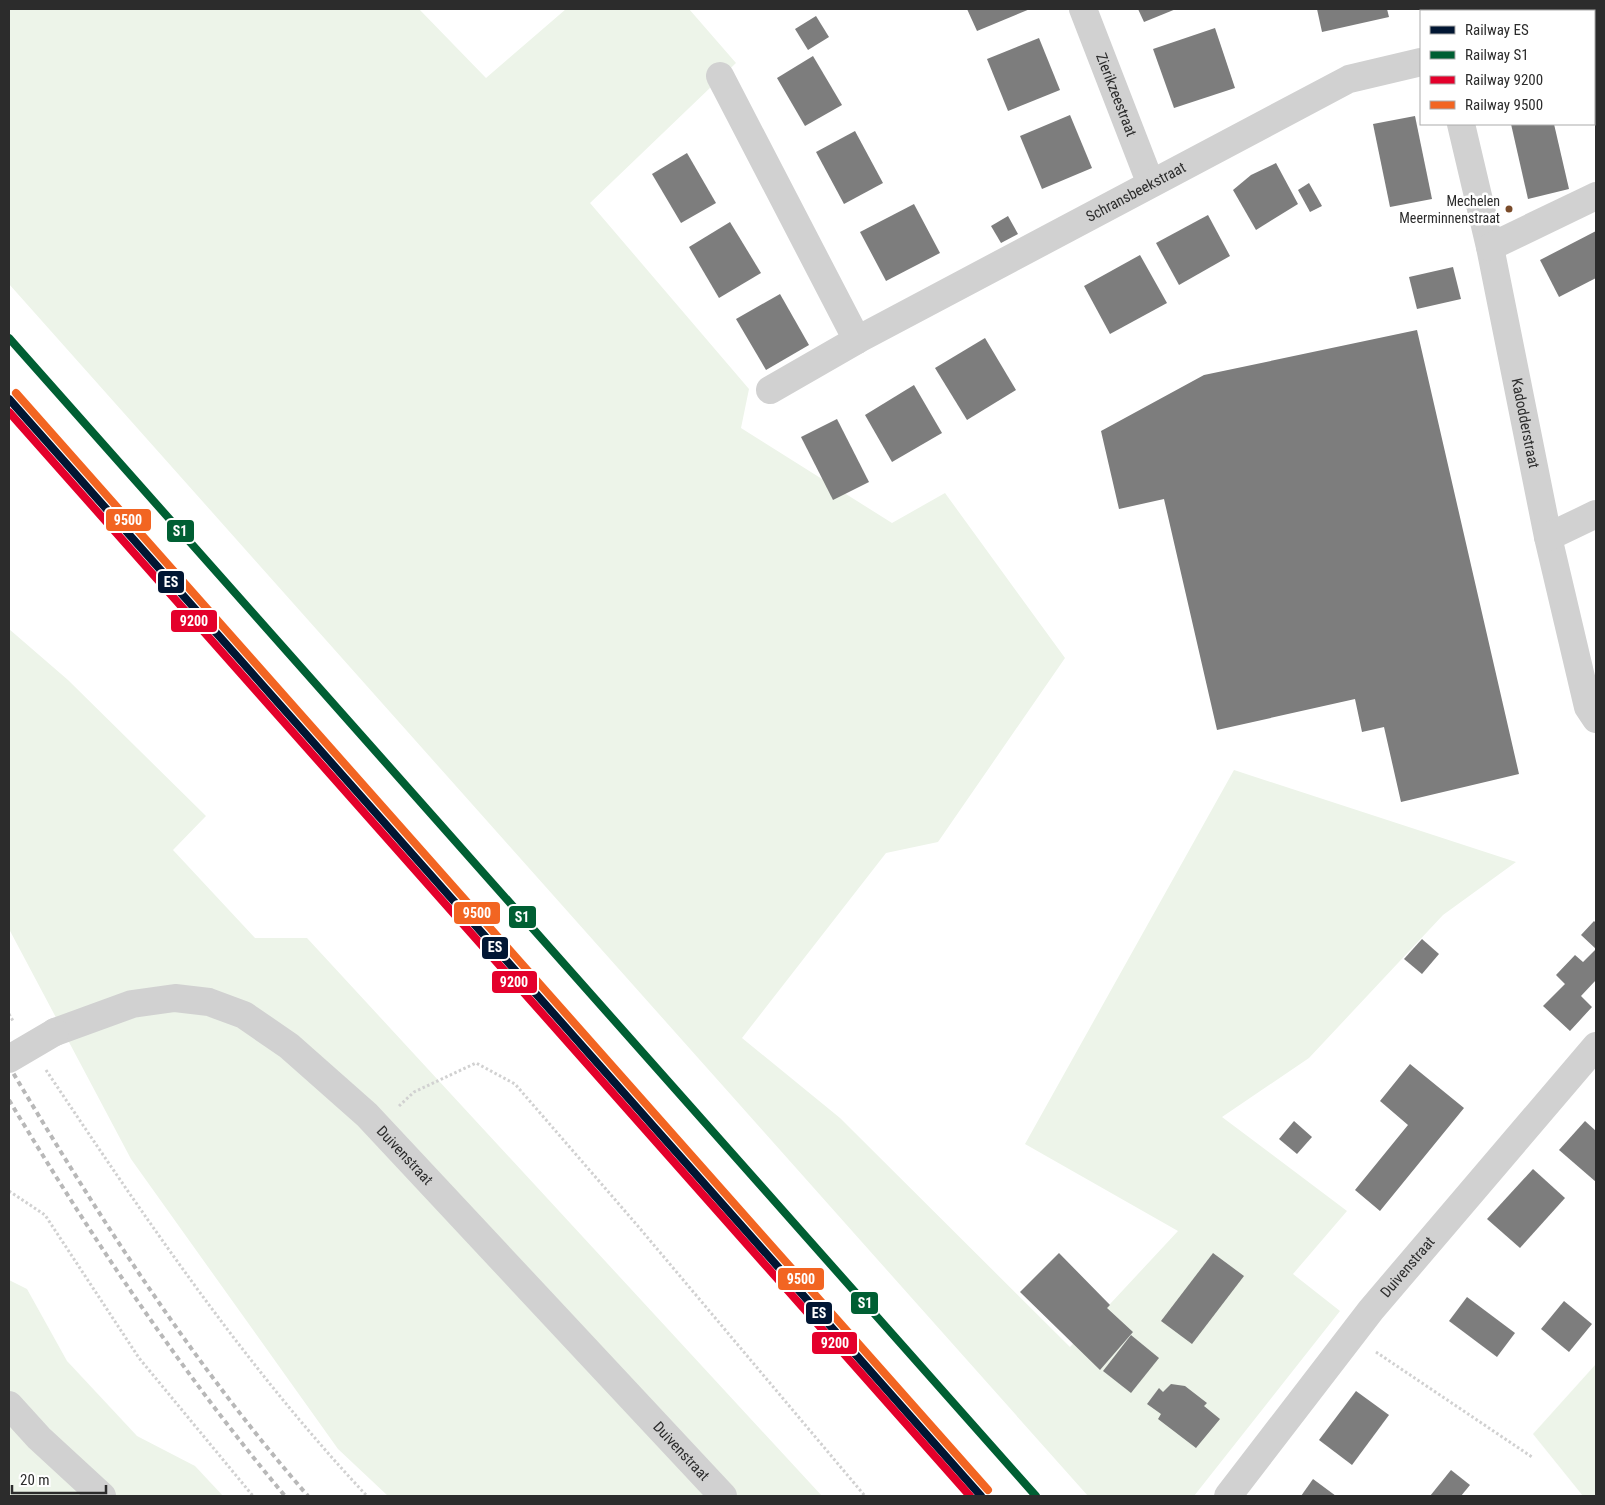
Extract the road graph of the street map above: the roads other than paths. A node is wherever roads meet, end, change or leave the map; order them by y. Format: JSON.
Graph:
{"nodes":[{"id":1,"x":1083,"y":9,"type":"edge"},
{"id":2,"x":1420,"y":62,"type":"edge"},
{"id":3,"x":720,"y":76,"type":"dead end"},
{"id":4,"x":1461,"y":125,"type":"edge"},
{"id":5,"x":1150,"y":182,"type":"junction"},
{"id":6,"x":1596,"y":196,"type":"edge"},
{"id":7,"x":1490,"y":247,"type":"junction"},
{"id":8,"x":857,"y":340,"type":"junction"},
{"id":9,"x":770,"y":390,"type":"dead end"},
{"id":10,"x":1596,"y":514,"type":"edge"},
{"id":11,"x":1548,"y":537,"type":"junction"},
{"id":12,"x":1596,"y":719,"type":"edge"},
{"id":13,"x":1596,"y":1046,"type":"edge"},
{"id":14,"x":9,"y":1059,"type":"edge"},
{"id":15,"x":9,"y":1405,"type":"edge"},
{"id":16,"x":102,"y":1496,"type":"edge"},
{"id":17,"x":723,"y":1496,"type":"edge"},
{"id":18,"x":1228,"y":1496,"type":"edge"}],
"edges":[{"from":1,"to":5,"type":"street","name":"Zierikzeestraat"},
{"from":2,"to":5,"type":"street","name":"Schransbeekstraat"},
{"from":3,"to":8,"type":"street"},
{"from":4,"to":7,"type":"street","name":"Kadodderstraat"},
{"from":5,"to":8,"type":"street","name":"Schransbeekstraat"},
{"from":6,"to":7,"type":"street"},
{"from":7,"to":11,"type":"street","name":"Kadodderstraat"},
{"from":8,"to":9,"type":"street","name":"Schransbeekstraat"},
{"from":10,"to":11,"type":"street"},
{"from":11,"to":12,"type":"street","name":"Kadodderstraat"},
{"from":13,"to":18,"type":"street","name":"Duivenstraat"},
{"from":14,"to":17,"type":"street","name":"Duivenstraat","bridge":true},
{"from":15,"to":16,"type":"street"}]}
